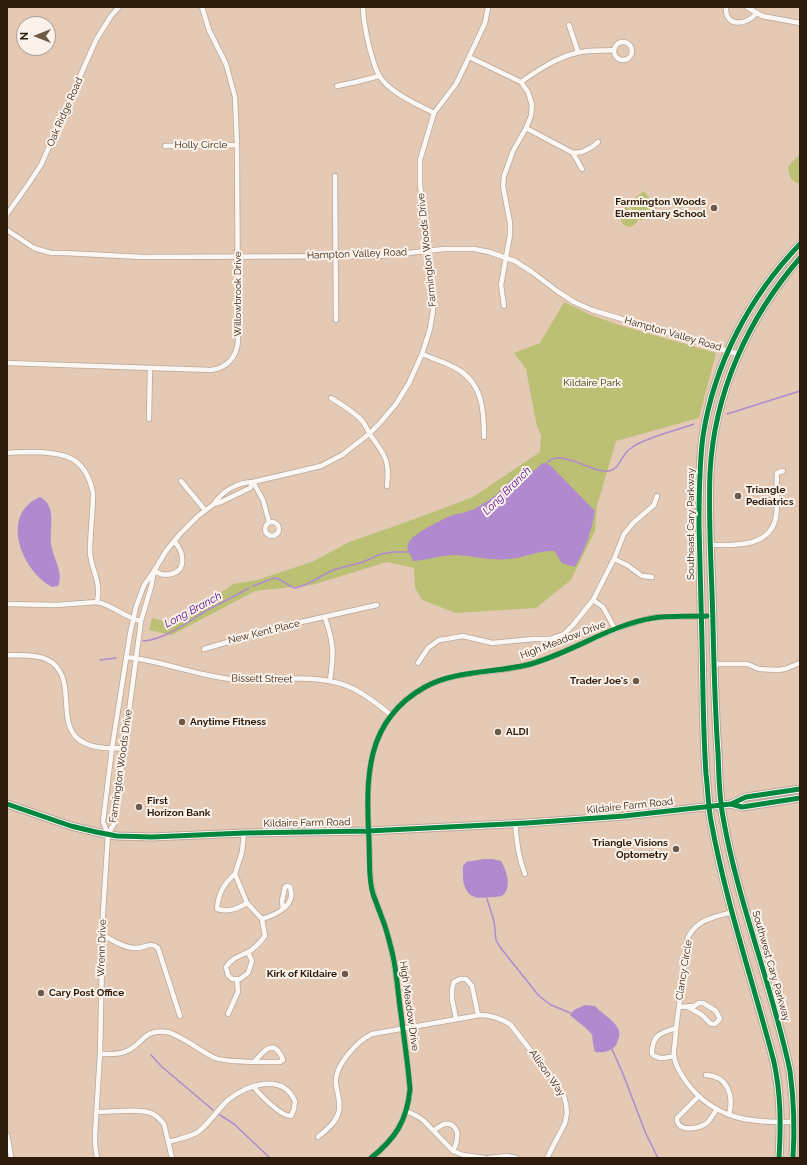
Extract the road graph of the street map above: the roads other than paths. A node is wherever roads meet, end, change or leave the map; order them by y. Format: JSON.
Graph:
{"nodes":[{"id":1,"x":119,"y":7,"type":"edge"},
{"id":2,"x":202,"y":7,"type":"edge"},
{"id":3,"x":363,"y":7,"type":"edge"},
{"id":4,"x":488,"y":7,"type":"edge"},
{"id":5,"x":726,"y":7,"type":"edge"},
{"id":6,"x":747,"y":7,"type":"edge"},
{"id":7,"x":756,"y":14,"type":"junction"},
{"id":8,"x":800,"y":22,"type":"edge"},
{"id":9,"x":570,"y":25,"type":"dead end"},
{"id":10,"x":614,"y":50,"type":"dead end"},
{"id":11,"x":578,"y":52,"type":"junction"},
{"id":12,"x":470,"y":57,"type":"junction"},
{"id":13,"x":379,"y":76,"type":"junction"},
{"id":14,"x":521,"y":82,"type":"junction"},
{"id":15,"x":337,"y":86,"type":"dead end"},
{"id":16,"x":434,"y":113,"type":"junction"},
{"id":17,"x":526,"y":128,"type":"junction"},
{"id":18,"x":598,"y":142,"type":"dead end"},
{"id":19,"x":237,"y":145,"type":"junction"},
{"id":20,"x":165,"y":146,"type":"dead end"},
{"id":21,"x":573,"y":153,"type":"junction"},
{"id":22,"x":582,"y":169,"type":"dead end"},
{"id":23,"x":335,"y":176,"type":"dead end"},
{"id":24,"x":7,"y":214,"type":"edge"},
{"id":25,"x":7,"y":230,"type":"edge"},
{"id":26,"x":800,"y":244,"type":"edge"},
{"id":27,"x":427,"y":251,"type":"junction"},
{"id":28,"x":238,"y":256,"type":"junction"},
{"id":29,"x":336,"y":256,"type":"junction"},
{"id":30,"x":506,"y":257,"type":"junction"},
{"id":31,"x":800,"y":258,"type":"edge"},
{"id":32,"x":504,"y":306,"type":"dead end"},
{"id":33,"x":336,"y":320,"type":"dead end"},
{"id":34,"x":728,"y":350,"type":"junction"},
{"id":35,"x":422,"y":354,"type":"junction"},
{"id":36,"x":738,"y":354,"type":"junction"},
{"id":37,"x":7,"y":363,"type":"edge"},
{"id":38,"x":150,"y":368,"type":"junction"},
{"id":39,"x":331,"y":398,"type":"dead end"},
{"id":40,"x":149,"y":420,"type":"dead end"},
{"id":41,"x":369,"y":434,"type":"junction"},
{"id":42,"x":484,"y":437,"type":"dead end"},
{"id":43,"x":7,"y":452,"type":"edge"},
{"id":44,"x":783,"y":471,"type":"dead end"},
{"id":45,"x":181,"y":481,"type":"dead end"},
{"id":46,"x":253,"y":482,"type":"junction"},
{"id":47,"x":387,"y":486,"type":"dead end"},
{"id":48,"x":657,"y":496,"type":"dead end"},
{"id":49,"x":214,"y":504,"type":"junction"},
{"id":50,"x":205,"y":510,"type":"junction"},
{"id":51,"x":269,"y":522,"type":"dead end"},
{"id":52,"x":174,"y":541,"type":"junction"},
{"id":53,"x":711,"y":545,"type":"junction"},
{"id":54,"x":614,"y":559,"type":"junction"},
{"id":55,"x":154,"y":571,"type":"junction"},
{"id":56,"x":652,"y":578,"type":"dead end"},
{"id":57,"x":593,"y":600,"type":"junction"},
{"id":58,"x":98,"y":602,"type":"junction"},
{"id":59,"x":7,"y":604,"type":"edge"},
{"id":60,"x":377,"y":605,"type":"dead end"},
{"id":61,"x":701,"y":616,"type":"junction"},
{"id":62,"x":713,"y":616,"type":"junction"},
{"id":63,"x":325,"y":618,"type":"junction"},
{"id":64,"x":132,"y":620,"type":"junction"},
{"id":65,"x":141,"y":621,"type":"junction"},
{"id":66,"x":615,"y":629,"type":"junction"},
{"id":67,"x":204,"y":649,"type":"dead end"},
{"id":68,"x":7,"y":655,"type":"edge"},
{"id":69,"x":126,"y":657,"type":"junction"},
{"id":70,"x":136,"y":658,"type":"junction"},
{"id":71,"x":418,"y":663,"type":"dead end"},
{"id":72,"x":800,"y":663,"type":"edge"},
{"id":73,"x":714,"y":664,"type":"junction"},
{"id":74,"x":330,"y":680,"type":"junction"},
{"id":75,"x":391,"y":715,"type":"junction"},
{"id":76,"x":112,"y":748,"type":"junction"},
{"id":77,"x":124,"y":748,"type":"junction"},
{"id":78,"x":800,"y":789,"type":"edge"},
{"id":79,"x":800,"y":798,"type":"edge"},
{"id":80,"x":7,"y":804,"type":"edge"},
{"id":81,"x":731,"y":804,"type":"junction"},
{"id":82,"x":721,"y":805,"type":"junction"},
{"id":83,"x":709,"y":807,"type":"junction"},
{"id":84,"x":515,"y":824,"type":"junction"},
{"id":85,"x":368,"y":831,"type":"junction"},
{"id":86,"x":244,"y":833,"type":"junction"},
{"id":87,"x":108,"y":834,"type":"junction"},
{"id":88,"x":235,"y":874,"type":"junction"},
{"id":89,"x":525,"y":874,"type":"dead end"},
{"id":90,"x":247,"y":903,"type":"junction"},
{"id":91,"x":282,"y":910,"type":"dead end"},
{"id":92,"x":733,"y":912,"type":"junction"},
{"id":93,"x":262,"y":919,"type":"junction"},
{"id":94,"x":103,"y":935,"type":"junction"},
{"id":95,"x":248,"y":952,"type":"junction"},
{"id":96,"x":237,"y":979,"type":"junction"},
{"id":97,"x":679,"y":1007,"type":"junction"},
{"id":98,"x":688,"y":1007,"type":"junction"},
{"id":99,"x":228,"y":1014,"type":"dead end"},
{"id":100,"x":478,"y":1015,"type":"junction"},
{"id":101,"x":180,"y":1016,"type":"dead end"},
{"id":102,"x":456,"y":1019,"type":"junction"},
{"id":103,"x":676,"y":1028,"type":"junction"},
{"id":104,"x":403,"y":1029,"type":"junction"},
{"id":105,"x":100,"y":1054,"type":"junction"},
{"id":106,"x":674,"y":1056,"type":"junction"},
{"id":107,"x":254,"y":1062,"type":"junction"},
{"id":108,"x":706,"y":1075,"type":"dead end"},
{"id":109,"x":254,"y":1087,"type":"junction"},
{"id":110,"x":699,"y":1096,"type":"junction"},
{"id":111,"x":717,"y":1109,"type":"junction"},
{"id":112,"x":406,"y":1111,"type":"junction"},
{"id":113,"x":96,"y":1112,"type":"junction"},
{"id":114,"x":729,"y":1115,"type":"junction"},
{"id":115,"x":781,"y":1122,"type":"junction"},
{"id":116,"x":795,"y":1122,"type":"junction"},
{"id":117,"x":434,"y":1130,"type":"junction"},
{"id":118,"x":7,"y":1135,"type":"edge"},
{"id":119,"x":318,"y":1137,"type":"dead end"},
{"id":120,"x":169,"y":1142,"type":"junction"},
{"id":121,"x":453,"y":1151,"type":"junction"},
{"id":122,"x":10,"y":1158,"type":"edge"},
{"id":123,"x":97,"y":1158,"type":"edge"},
{"id":124,"x":172,"y":1158,"type":"edge"},
{"id":125,"x":371,"y":1158,"type":"edge"},
{"id":126,"x":485,"y":1158,"type":"edge"},
{"id":127,"x":488,"y":1158,"type":"edge"},
{"id":128,"x":516,"y":1158,"type":"edge"},
{"id":129,"x":546,"y":1158,"type":"edge"},
{"id":130,"x":779,"y":1158,"type":"edge"},
{"id":131,"x":793,"y":1158,"type":"edge"}],
"edges":[{"from":1,"to":24,"type":"street","name":"Oak Ridge Road"},
{"from":2,"to":19,"type":"street","name":"Willowbrook Drive"},
{"from":3,"to":13,"type":"street"},
{"from":4,"to":12,"type":"street","name":"Farmington Woods Drive"},
{"from":5,"to":7,"type":"street"},
{"from":6,"to":7,"type":"street"},
{"from":7,"to":8,"type":"street"},
{"from":9,"to":11,"type":"street"},
{"from":10,"to":11,"type":"street"},
{"from":11,"to":14,"type":"street"},
{"from":12,"to":14,"type":"street"},
{"from":12,"to":16,"type":"street","name":"Farmington Woods Drive"},
{"from":13,"to":15,"type":"street"},
{"from":13,"to":16,"type":"street"},
{"from":14,"to":17,"type":"street"},
{"from":16,"to":27,"type":"street","name":"Farmington Woods Drive"},
{"from":17,"to":21,"type":"street"},
{"from":17,"to":30,"type":"street"},
{"from":18,"to":21,"type":"street"},
{"from":19,"to":20,"type":"street","name":"Holly Circle"},
{"from":19,"to":28,"type":"street","name":"Willowbrook Drive"},
{"from":21,"to":22,"type":"street"},
{"from":23,"to":29,"type":"street"},
{"from":25,"to":28,"type":"street","name":"Hampton Valley Road"},
{"from":26,"to":34,"type":"main road","name":"Southeast Cary Parkway"},
{"from":27,"to":29,"type":"street","name":"Hampton Valley Road"},
{"from":27,"to":30,"type":"street","name":"Hampton Valley Road"},
{"from":27,"to":35,"type":"street","name":"Farmington Woods Drive"},
{"from":28,"to":29,"type":"street","name":"Hampton Valley Road"},
{"from":28,"to":38,"type":"street","name":"Willowbrook Drive"},
{"from":29,"to":33,"type":"street"},
{"from":30,"to":32,"type":"street"},
{"from":30,"to":34,"type":"street","name":"Hampton Valley Road"},
{"from":31,"to":36,"type":"main road","name":"Southeast Cary Parkway"},
{"from":34,"to":36,"type":"street","name":"Hampton Valley Road"},
{"from":34,"to":61,"type":"main road","name":"Southeast Cary Parkway"},
{"from":35,"to":41,"type":"street","name":"Farmington Woods Drive"},
{"from":35,"to":42,"type":"street"},
{"from":36,"to":53,"type":"main road","name":"Southeast Cary Parkway"},
{"from":37,"to":38,"type":"street","name":"Willowbrook Drive"},
{"from":38,"to":40,"type":"street"},
{"from":39,"to":41,"type":"street"},
{"from":41,"to":46,"type":"street","name":"Farmington Woods Drive"},
{"from":41,"to":47,"type":"street"},
{"from":43,"to":58,"type":"street"},
{"from":44,"to":53,"type":"street"},
{"from":45,"to":50,"type":"street"},
{"from":46,"to":49,"type":"street","name":"Farmington Woods Drive"},
{"from":46,"to":49,"type":"street","name":"Farmington Woods Drive"},
{"from":46,"to":51,"type":"street"},
{"from":48,"to":54,"type":"street"},
{"from":49,"to":50,"type":"street","name":"Farmington Woods Drive"},
{"from":50,"to":52,"type":"street","name":"Farmington Woods Drive"},
{"from":52,"to":55,"type":"street","name":"Farmington Woods Drive"},
{"from":52,"to":55,"type":"street"},
{"from":53,"to":62,"type":"main road","name":"Southeast Cary Parkway"},
{"from":54,"to":56,"type":"street"},
{"from":54,"to":57,"type":"street"},
{"from":55,"to":64,"type":"street","name":"Farmington Woods Drive"},
{"from":55,"to":65,"type":"street","name":"Farmington Woods Drive"},
{"from":57,"to":66,"type":"street"},
{"from":57,"to":71,"type":"street"},
{"from":58,"to":59,"type":"street"},
{"from":58,"to":64,"type":"street"},
{"from":60,"to":63,"type":"street","name":"New Kent Place"},
{"from":61,"to":62,"type":"street","name":"High Meadow Drive"},
{"from":61,"to":66,"type":"street","name":"High Meadow Drive"},
{"from":61,"to":83,"type":"main road","name":"Southeast Cary Parkway"},
{"from":62,"to":73,"type":"main road","name":"Southeast Cary Parkway"},
{"from":63,"to":67,"type":"street","name":"New Kent Place"},
{"from":63,"to":74,"type":"street"},
{"from":64,"to":65,"type":"street"},
{"from":64,"to":69,"type":"street","name":"Farmington Woods Drive"},
{"from":65,"to":70,"type":"street","name":"Farmington Woods Drive"},
{"from":66,"to":75,"type":"street","name":"High Meadow Drive"},
{"from":68,"to":76,"type":"street"},
{"from":69,"to":70,"type":"street","name":"Bissett Street"},
{"from":69,"to":76,"type":"street","name":"Farmington Woods Drive"},
{"from":70,"to":74,"type":"street","name":"Bissett Street"},
{"from":70,"to":77,"type":"street","name":"Farmington Woods Drive"},
{"from":72,"to":73,"type":"street"},
{"from":73,"to":82,"type":"main road","name":"Southeast Cary Parkway"},
{"from":74,"to":75,"type":"street","name":"Bissett Street"},
{"from":75,"to":85,"type":"street","name":"High Meadow Drive"},
{"from":76,"to":77,"type":"street"},
{"from":76,"to":87,"type":"street","name":"Farmington Woods Drive"},
{"from":77,"to":87,"type":"street","name":"Farmington Woods Drive"},
{"from":78,"to":81,"type":"main road","name":"Kildaire Farm Road"},
{"from":79,"to":81,"type":"main road","name":"Kildaire Farm Road"},
{"from":80,"to":87,"type":"main road","name":"Kildaire Farm Road"},
{"from":81,"to":82,"type":"main road","name":"Kildaire Farm Road"},
{"from":82,"to":83,"type":"main road","name":"Kildaire Farm Road"},
{"from":82,"to":116,"type":"main road","name":"Southwest Cary Parkway"},
{"from":83,"to":84,"type":"main road","name":"Kildaire Farm Road"},
{"from":83,"to":92,"type":"main road"},
{"from":84,"to":85,"type":"main road","name":"Kildaire Farm Road"},
{"from":84,"to":89,"type":"street"},
{"from":85,"to":86,"type":"main road","name":"Kildaire Farm Road"},
{"from":85,"to":104,"type":"street","name":"High Meadow Drive"},
{"from":86,"to":87,"type":"main road","name":"Kildaire Farm Road"},
{"from":86,"to":88,"type":"street"},
{"from":87,"to":94,"type":"street","name":"Wrenn Drive"},
{"from":88,"to":90,"type":"street"},
{"from":88,"to":90,"type":"street"},
{"from":90,"to":93,"type":"street"},
{"from":91,"to":93,"type":"street"},
{"from":92,"to":97,"type":"street","name":"Clancy Circle"},
{"from":92,"to":115,"type":"main road"},
{"from":93,"to":95,"type":"street"},
{"from":94,"to":101,"type":"street"},
{"from":94,"to":105,"type":"street","name":"Wrenn Drive"},
{"from":95,"to":96,"type":"street"},
{"from":95,"to":96,"type":"street"},
{"from":96,"to":99,"type":"street"},
{"from":97,"to":98,"type":"street","name":"Clancy Circle"},
{"from":97,"to":103,"type":"street","name":"Clancy Circle"},
{"from":98,"to":98,"type":"street","name":"Clancy Circle"},
{"from":100,"to":102,"type":"street","name":"Allison Way"},
{"from":100,"to":102,"type":"street"},
{"from":100,"to":129,"type":"street","name":"Allison Way"},
{"from":102,"to":104,"type":"street","name":"Allison Way"},
{"from":103,"to":106,"type":"street","name":"Clancy Circle"},
{"from":103,"to":106,"type":"street"},
{"from":104,"to":112,"type":"street","name":"High Meadow Drive"},
{"from":104,"to":119,"type":"street","name":"Allison Way"},
{"from":105,"to":107,"type":"street"},
{"from":105,"to":113,"type":"street","name":"Wrenn Drive"},
{"from":106,"to":110,"type":"street","name":"Clancy Circle"},
{"from":107,"to":107,"type":"street"},
{"from":108,"to":114,"type":"street"},
{"from":109,"to":109,"type":"street"},
{"from":109,"to":120,"type":"street"},
{"from":110,"to":111,"type":"street","name":"Clancy Circle"},
{"from":110,"to":111,"type":"street"},
{"from":111,"to":114,"type":"street","name":"Clancy Circle"},
{"from":112,"to":117,"type":"street"},
{"from":112,"to":125,"type":"street","name":"High Meadow Drive"},
{"from":113,"to":120,"type":"street"},
{"from":113,"to":123,"type":"street","name":"Wrenn Drive"},
{"from":114,"to":115,"type":"street","name":"Clancy Circle"},
{"from":115,"to":116,"type":"street","name":"Clancy Circle"},
{"from":115,"to":130,"type":"main road"},
{"from":116,"to":131,"type":"main road","name":"Southwest Cary Parkway"},
{"from":117,"to":121,"type":"street"},
{"from":117,"to":121,"type":"street"},
{"from":118,"to":122,"type":"street"},
{"from":120,"to":124,"type":"street"},
{"from":121,"to":126,"type":"street"},
{"from":127,"to":128,"type":"street"}]}
